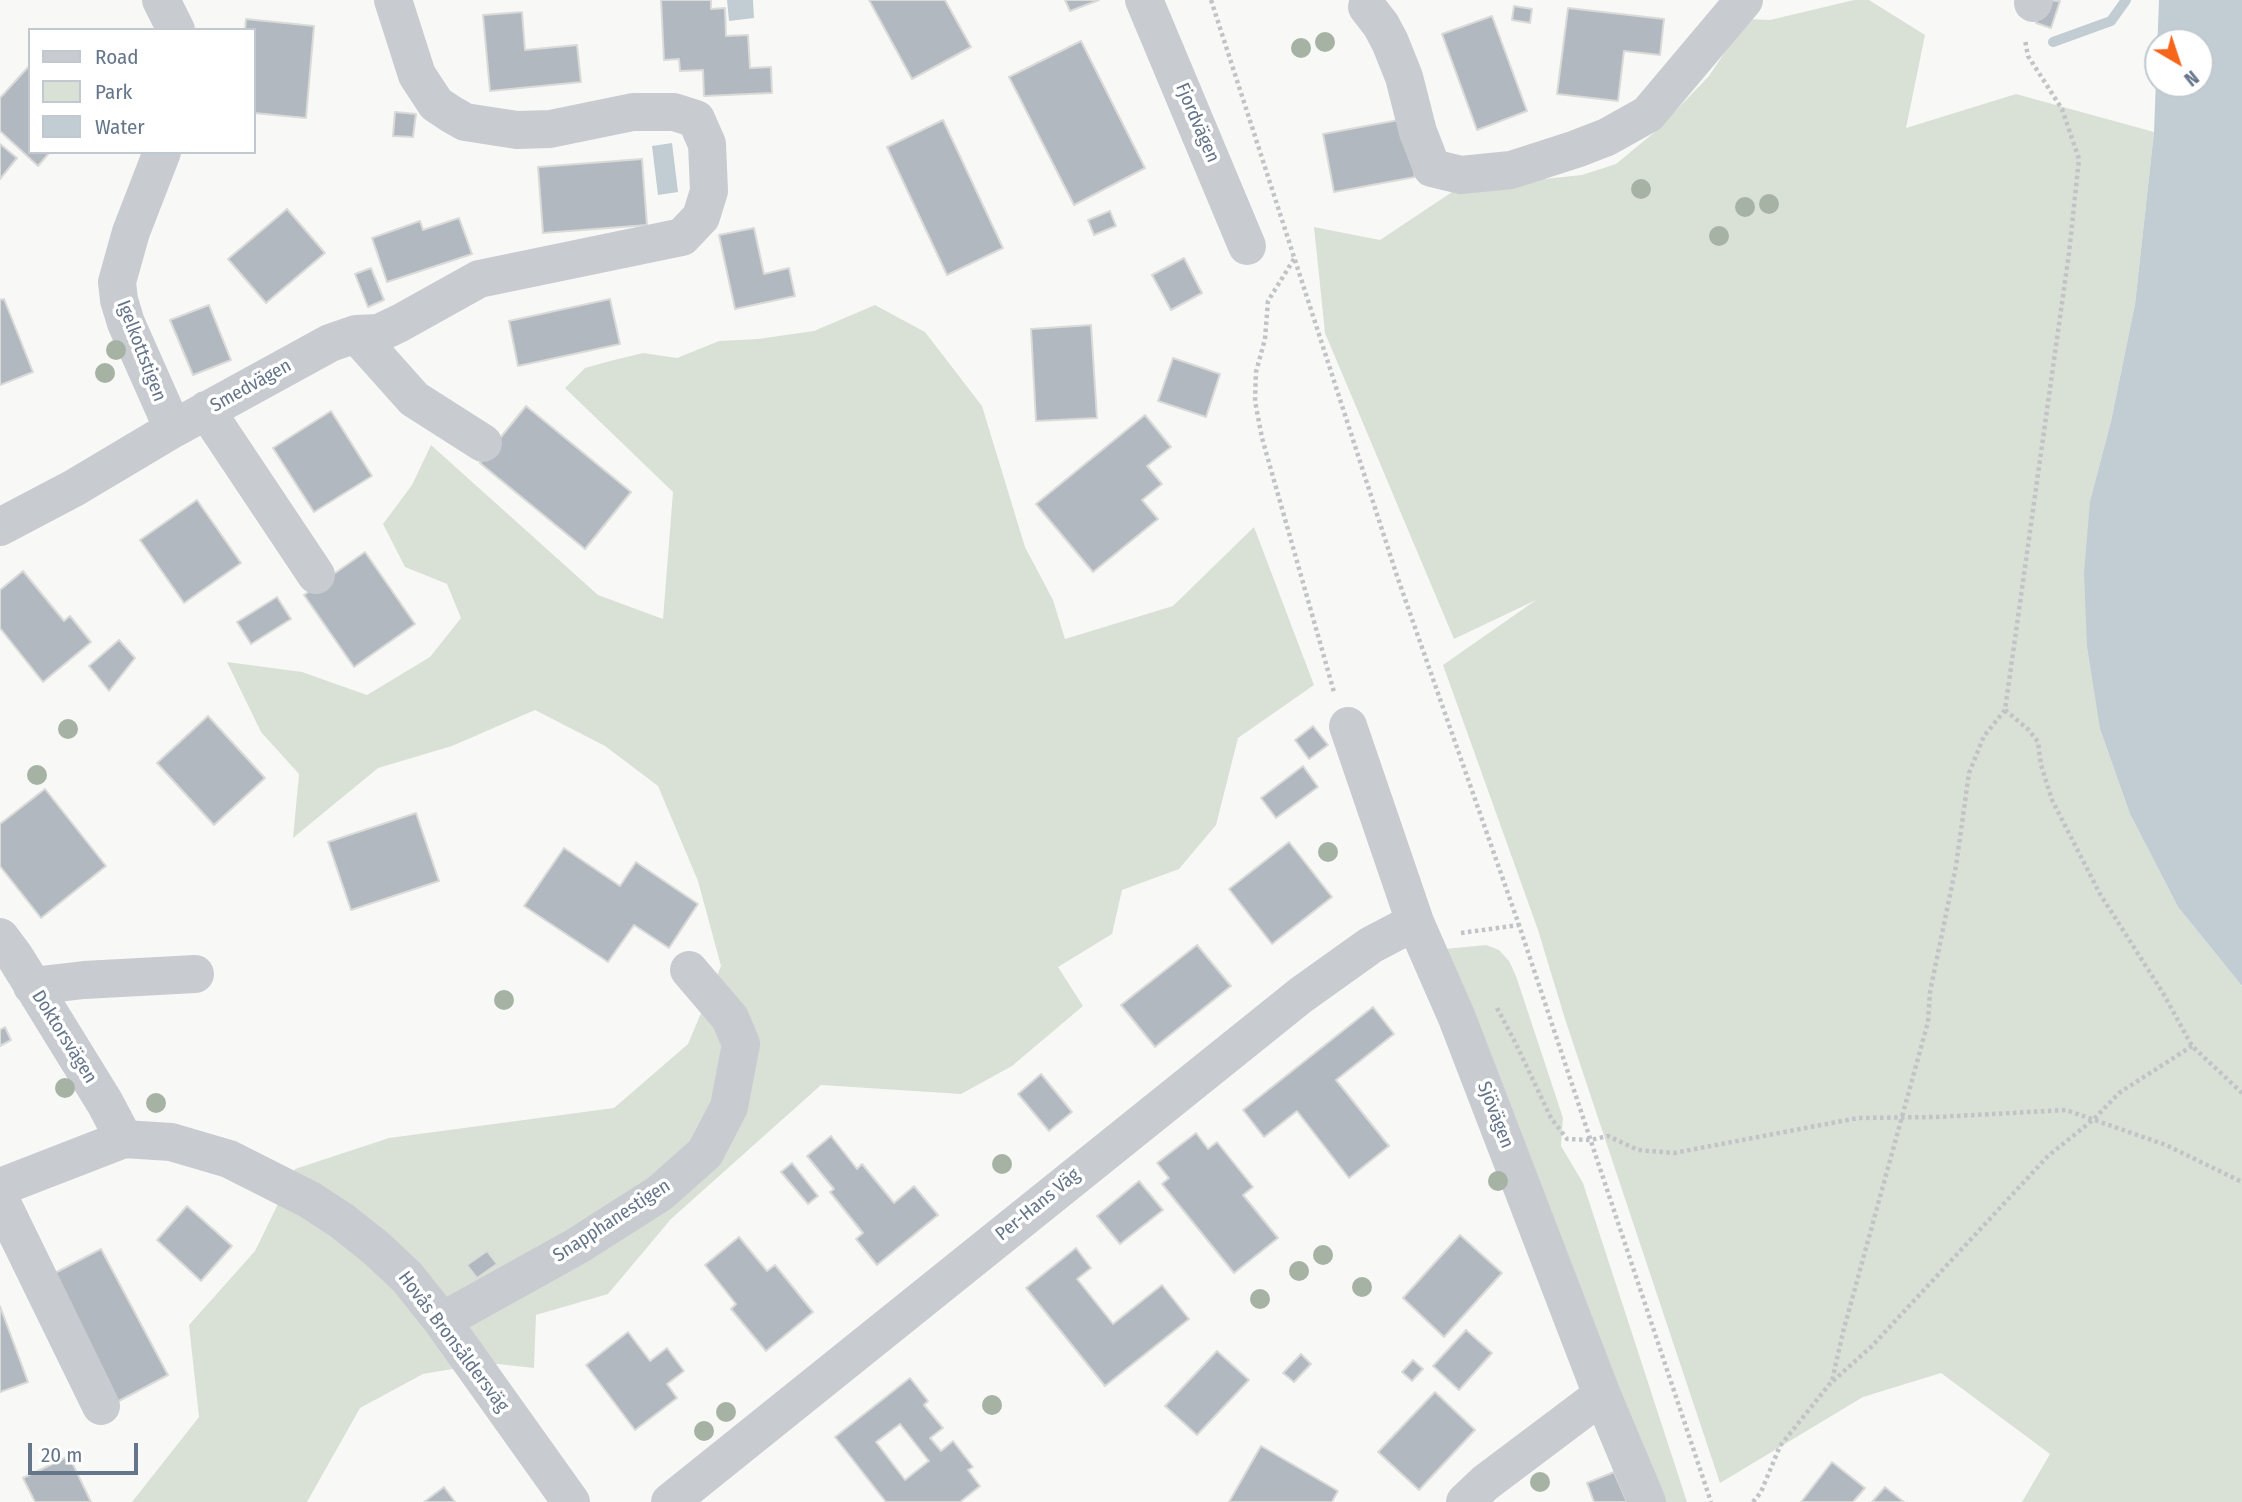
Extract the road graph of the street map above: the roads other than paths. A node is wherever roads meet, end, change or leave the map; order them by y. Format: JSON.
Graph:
{"nodes":[{"id":1,"x":161,"y":0,"type":"edge"},
{"id":2,"x":393,"y":0,"type":"edge"},
{"id":3,"x":1144,"y":0,"type":"edge"},
{"id":4,"x":1744,"y":0,"type":"edge"},
{"id":5,"x":1367,"y":8,"type":"dead end"},
{"id":6,"x":175,"y":28,"type":"edge"},
{"id":7,"x":161,"y":154,"type":"edge"},
{"id":8,"x":1247,"y":246,"type":"dead end"},
{"id":9,"x":356,"y":334,"type":"junction"},
{"id":10,"x":206,"y":411,"type":"junction"},
{"id":11,"x":173,"y":429,"type":"junction"},
{"id":12,"x":483,"y":443,"type":"dead end"},
{"id":13,"x":0,"y":527,"type":"edge"},
{"id":14,"x":316,"y":575,"type":"dead end"},
{"id":15,"x":1348,"y":726,"type":"road end"},
{"id":16,"x":1420,"y":932,"type":"junction"},
{"id":17,"x":0,"y":937,"type":"edge"},
{"id":18,"x":689,"y":970,"type":"dead end"},
{"id":19,"x":195,"y":975,"type":"dead end"},
{"id":20,"x":32,"y":986,"type":"junction"},
{"id":21,"x":124,"y":1139,"type":"junction"},
{"id":22,"x":0,"y":1187,"type":"edge"},
{"id":23,"x":0,"y":1199,"type":"edge"},
{"id":24,"x":442,"y":1321,"type":"junction"},
{"id":25,"x":1602,"y":1395,"type":"junction"},
{"id":26,"x":101,"y":1406,"type":"dead end"},
{"id":27,"x":571,"y":1502,"type":"edge"},
{"id":28,"x":670,"y":1502,"type":"edge"},
{"id":29,"x":1465,"y":1502,"type":"edge"},
{"id":30,"x":1647,"y":1502,"type":"edge"}],
"edges":[{"from":1,"to":6,"type":"street"},
{"from":2,"to":9,"type":"street","name":"Smedvägen"},
{"from":3,"to":8,"type":"street","name":"Fjordvägen"},
{"from":4,"to":5,"type":"street"},
{"from":7,"to":11,"type":"street","name":"Igelkottstigen"},
{"from":9,"to":10,"type":"street","name":"Smedvägen"},
{"from":9,"to":12,"type":"street"},
{"from":10,"to":11,"type":"street","name":"Smedvägen"},
{"from":10,"to":14,"type":"street"},
{"from":11,"to":13,"type":"street","name":"Smedvägen"},
{"from":15,"to":16,"type":"street","name":"Sjövägen"},
{"from":16,"to":25,"type":"street","name":"Sjövägen"},
{"from":16,"to":28,"type":"street","name":"Per-Hans Väg"},
{"from":17,"to":20,"type":"street","name":"Doktorsvägen"},
{"from":18,"to":24,"type":"street","name":"Snapphanestigen"},
{"from":19,"to":20,"type":"street"},
{"from":20,"to":21,"type":"street","name":"Doktorsvägen"},
{"from":21,"to":22,"type":"street","name":"Hovås Bronsåldersväg"},
{"from":21,"to":24,"type":"street","name":"Hovås Bronsåldersväg"},
{"from":23,"to":26,"type":"street"},
{"from":24,"to":27,"type":"street","name":"Hovås Bronsåldersväg"},
{"from":25,"to":29,"type":"street"},
{"from":25,"to":30,"type":"street","name":"Sjövägen"}]}
